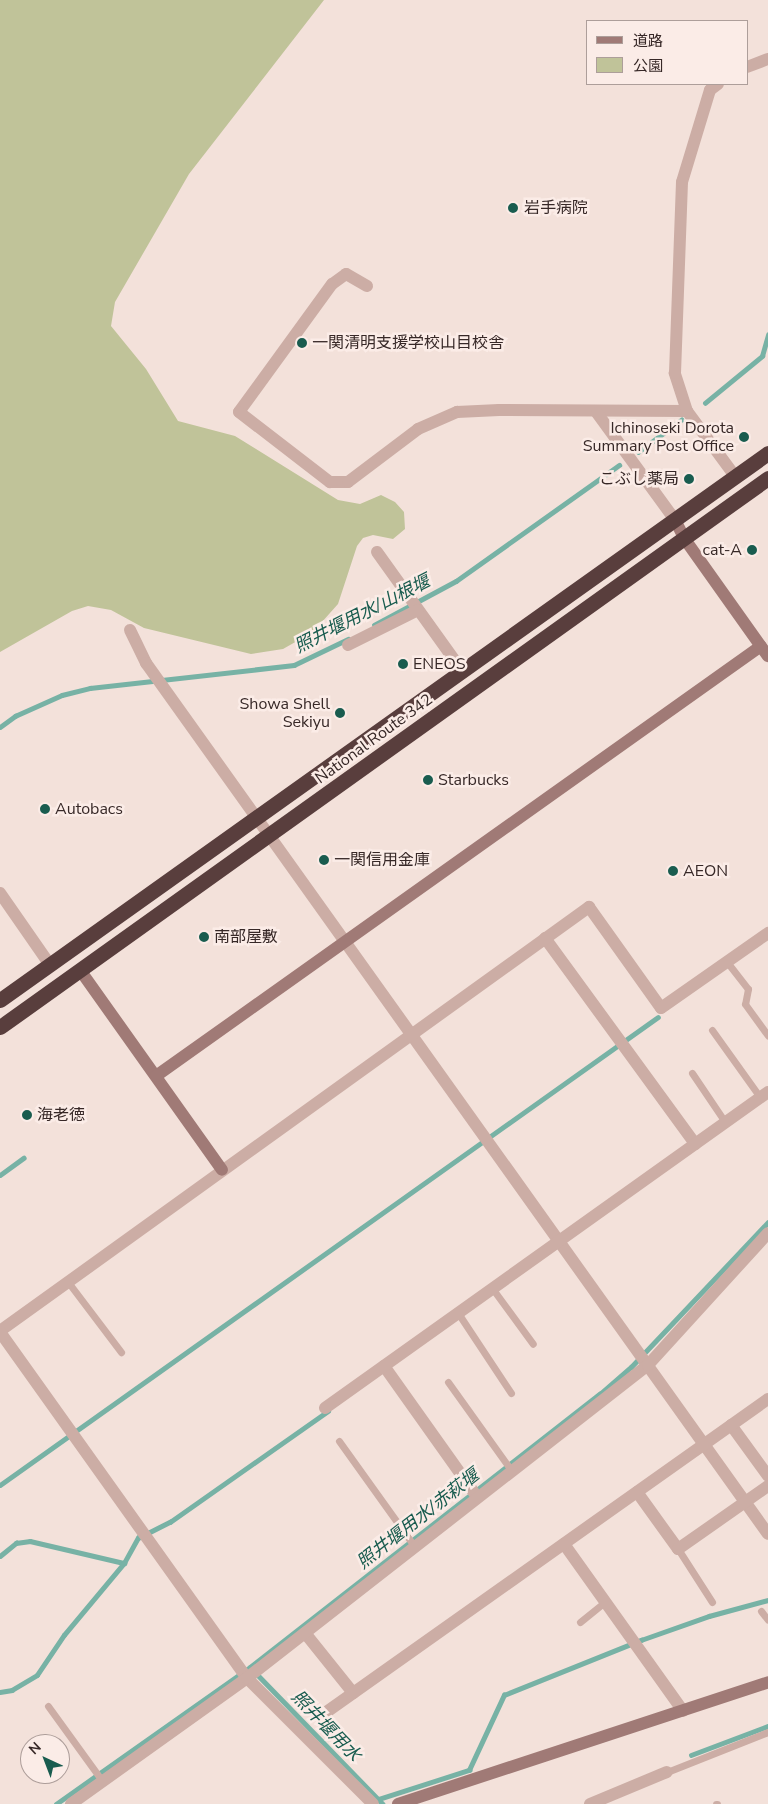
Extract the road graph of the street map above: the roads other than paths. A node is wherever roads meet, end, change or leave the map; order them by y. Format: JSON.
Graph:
{"nodes":[{"id":1,"x":768,"y":59,"type":"edge"},
{"id":2,"x":748,"y":67,"type":"edge"},
{"id":3,"x":717,"y":85,"type":"edge"},
{"id":4,"x":368,"y":286,"type":"dead end"},
{"id":5,"x":687,"y":411,"type":"junction"},
{"id":6,"x":596,"y":413,"type":"junction"},
{"id":7,"x":768,"y":453,"type":"edge"},
{"id":8,"x":735,"y":476,"type":"junction"},
{"id":9,"x":768,"y":478,"type":"edge"},
{"id":10,"x":675,"y":520,"type":"junction"},
{"id":11,"x":684,"y":538,"type":"junction"},
{"id":12,"x":377,"y":552,"type":"dead end"},
{"id":13,"x":418,"y":610,"type":"junction"},
{"id":14,"x":130,"y":630,"type":"dead end"},
{"id":15,"x":348,"y":645,"type":"dead end"},
{"id":16,"x":764,"y":651,"type":"edge"},
{"id":17,"x":463,"y":672,"type":"junction"},
{"id":18,"x":258,"y":819,"type":"junction"},
{"id":19,"x":270,"y":836,"type":"junction"},
{"id":20,"x":0,"y":893,"type":"edge"},
{"id":21,"x":768,"y":933,"type":"edge"},
{"id":22,"x":545,"y":938,"type":"junction"},
{"id":23,"x":345,"y":941,"type":"junction"},
{"id":24,"x":727,"y":962,"type":"junction"},
{"id":25,"x":50,"y":965,"type":"junction"},
{"id":26,"x":80,"y":970,"type":"junction"},
{"id":27,"x":0,"y":1000,"type":"edge"},
{"id":28,"x":0,"y":1027,"type":"edge"},
{"id":29,"x":712,"y":1030,"type":"dead end"},
{"id":30,"x":410,"y":1034,"type":"junction"},
{"id":31,"x":768,"y":1036,"type":"edge"},
{"id":32,"x":692,"y":1073,"type":"dead end"},
{"id":33,"x":156,"y":1076,"type":"junction"},
{"id":34,"x":764,"y":1095,"type":"edge"},
{"id":35,"x":725,"y":1122,"type":"junction"},
{"id":36,"x":695,"y":1144,"type":"junction"},
{"id":37,"x":222,"y":1170,"type":"junction"},
{"id":38,"x":768,"y":1233,"type":"edge"},
{"id":39,"x":558,"y":1241,"type":"junction"},
{"id":40,"x":68,"y":1282,"type":"junction"},
{"id":41,"x":492,"y":1288,"type":"junction"},
{"id":42,"x":458,"y":1313,"type":"junction"},
{"id":43,"x":0,"y":1332,"type":"edge"},
{"id":44,"x":532,"y":1344,"type":"dead end"},
{"id":45,"x":121,"y":1352,"type":"dead end"},
{"id":46,"x":648,"y":1365,"type":"junction"},
{"id":47,"x":384,"y":1366,"type":"junction"},
{"id":48,"x":448,"y":1382,"type":"dead end"},
{"id":49,"x":511,"y":1393,"type":"dead end"},
{"id":50,"x":768,"y":1399,"type":"edge"},
{"id":51,"x":325,"y":1408,"type":"dead end"},
{"id":52,"x":731,"y":1425,"type":"junction"},
{"id":53,"x":338,"y":1441,"type":"dead end"},
{"id":54,"x":703,"y":1445,"type":"junction"},
{"id":55,"x":511,"y":1470,"type":"junction"},
{"id":56,"x":768,"y":1476,"type":"edge"},
{"id":57,"x":768,"y":1486,"type":"edge"},
{"id":58,"x":637,"y":1492,"type":"junction"},
{"id":59,"x":477,"y":1497,"type":"junction"},
{"id":60,"x":745,"y":1502,"type":"junction"},
{"id":61,"x":768,"y":1534,"type":"edge"},
{"id":62,"x":564,"y":1544,"type":"junction"},
{"id":63,"x":416,"y":1547,"type":"junction"},
{"id":64,"x":678,"y":1549,"type":"junction"},
{"id":65,"x":606,"y":1602,"type":"junction"},
{"id":66,"x":712,"y":1602,"type":"dead end"},
{"id":67,"x":761,"y":1611,"type":"dead end"},
{"id":68,"x":768,"y":1620,"type":"edge"},
{"id":69,"x":580,"y":1622,"type":"dead end"},
{"id":70,"x":305,"y":1633,"type":"junction"},
{"id":71,"x":247,"y":1678,"type":"junction"},
{"id":72,"x":768,"y":1682,"type":"edge"},
{"id":73,"x":353,"y":1693,"type":"junction"},
{"id":74,"x":48,"y":1706,"type":"dead end"},
{"id":75,"x":683,"y":1711,"type":"junction"},
{"id":76,"x":325,"y":1713,"type":"dead end"},
{"id":77,"x":768,"y":1732,"type":"edge"},
{"id":78,"x":667,"y":1772,"type":"joint"},
{"id":79,"x":102,"y":1782,"type":"junction"},
{"id":80,"x":71,"y":1804,"type":"edge"},
{"id":81,"x":373,"y":1804,"type":"edge"},
{"id":82,"x":398,"y":1804,"type":"edge"},
{"id":83,"x":590,"y":1804,"type":"edge"}],
"edges":[{"from":1,"to":2,"type":"street"},
{"from":3,"to":5,"type":"street"},
{"from":4,"to":6,"type":"street"},
{"from":5,"to":6,"type":"street"},
{"from":5,"to":8,"type":"street"},
{"from":6,"to":10,"type":"street"},
{"from":7,"to":8,"type":"highway","name":"National Route 342"},
{"from":8,"to":10,"type":"highway","name":"National Route 342"},
{"from":9,"to":11,"type":"highway","name":"National Route 342"},
{"from":10,"to":11,"type":"street"},
{"from":10,"to":17,"type":"highway","name":"National Route 342"},
{"from":11,"to":16,"type":"street"},
{"from":11,"to":19,"type":"highway","name":"National Route 342"},
{"from":12,"to":13,"type":"street"},
{"from":13,"to":15,"type":"street"},
{"from":13,"to":17,"type":"street"},
{"from":14,"to":18,"type":"street"},
{"from":16,"to":23,"type":"street"},
{"from":17,"to":18,"type":"highway","name":"National Route 342"},
{"from":18,"to":19,"type":"street"},
{"from":18,"to":25,"type":"highway","name":"National Route 342"},
{"from":19,"to":23,"type":"street"},
{"from":19,"to":26,"type":"highway","name":"National Route 342"},
{"from":20,"to":25,"type":"street"},
{"from":21,"to":24,"type":"street"},
{"from":22,"to":24,"type":"street"},
{"from":22,"to":30,"type":"street"},
{"from":22,"to":36,"type":"street"},
{"from":23,"to":30,"type":"street"},
{"from":23,"to":33,"type":"street"},
{"from":24,"to":31,"type":"lane"},
{"from":25,"to":27,"type":"highway","name":"National Route 342"},
{"from":26,"to":28,"type":"highway","name":"National Route 342"},
{"from":26,"to":33,"type":"street"},
{"from":29,"to":34,"type":"lane"},
{"from":30,"to":37,"type":"street"},
{"from":30,"to":39,"type":"street"},
{"from":32,"to":35,"type":"lane"},
{"from":33,"to":37,"type":"street"},
{"from":34,"to":35,"type":"street"},
{"from":35,"to":36,"type":"street"},
{"from":36,"to":39,"type":"street"},
{"from":37,"to":40,"type":"street"},
{"from":38,"to":46,"type":"street"},
{"from":39,"to":41,"type":"street"},
{"from":39,"to":46,"type":"street"},
{"from":40,"to":43,"type":"street"},
{"from":40,"to":45,"type":"lane"},
{"from":41,"to":42,"type":"street"},
{"from":41,"to":44,"type":"lane"},
{"from":42,"to":47,"type":"street"},
{"from":42,"to":49,"type":"lane"},
{"from":43,"to":71,"type":"street"},
{"from":46,"to":54,"type":"street"},
{"from":46,"to":55,"type":"street"},
{"from":47,"to":51,"type":"street"},
{"from":47,"to":59,"type":"street"},
{"from":48,"to":55,"type":"lane"},
{"from":50,"to":52,"type":"street"},
{"from":52,"to":54,"type":"street"},
{"from":52,"to":56,"type":"street"},
{"from":53,"to":63,"type":"lane"},
{"from":54,"to":58,"type":"street"},
{"from":54,"to":60,"type":"street"},
{"from":55,"to":59,"type":"street"},
{"from":57,"to":60,"type":"street"},
{"from":58,"to":62,"type":"street"},
{"from":58,"to":64,"type":"street"},
{"from":59,"to":63,"type":"street"},
{"from":60,"to":61,"type":"street"},
{"from":60,"to":64,"type":"street"},
{"from":62,"to":65,"type":"street"},
{"from":62,"to":73,"type":"street"},
{"from":63,"to":70,"type":"street"},
{"from":64,"to":66,"type":"lane"},
{"from":65,"to":69,"type":"lane"},
{"from":65,"to":75,"type":"street"},
{"from":67,"to":68,"type":"lane"},
{"from":70,"to":71,"type":"street"},
{"from":70,"to":73,"type":"street"},
{"from":71,"to":79,"type":"street"},
{"from":71,"to":81,"type":"street"},
{"from":72,"to":75,"type":"street"},
{"from":73,"to":76,"type":"street"},
{"from":74,"to":79,"type":"lane"},
{"from":75,"to":82,"type":"street"},
{"from":77,"to":78,"type":"lane"},
{"from":78,"to":83,"type":"street"},
{"from":79,"to":80,"type":"street"}]}
